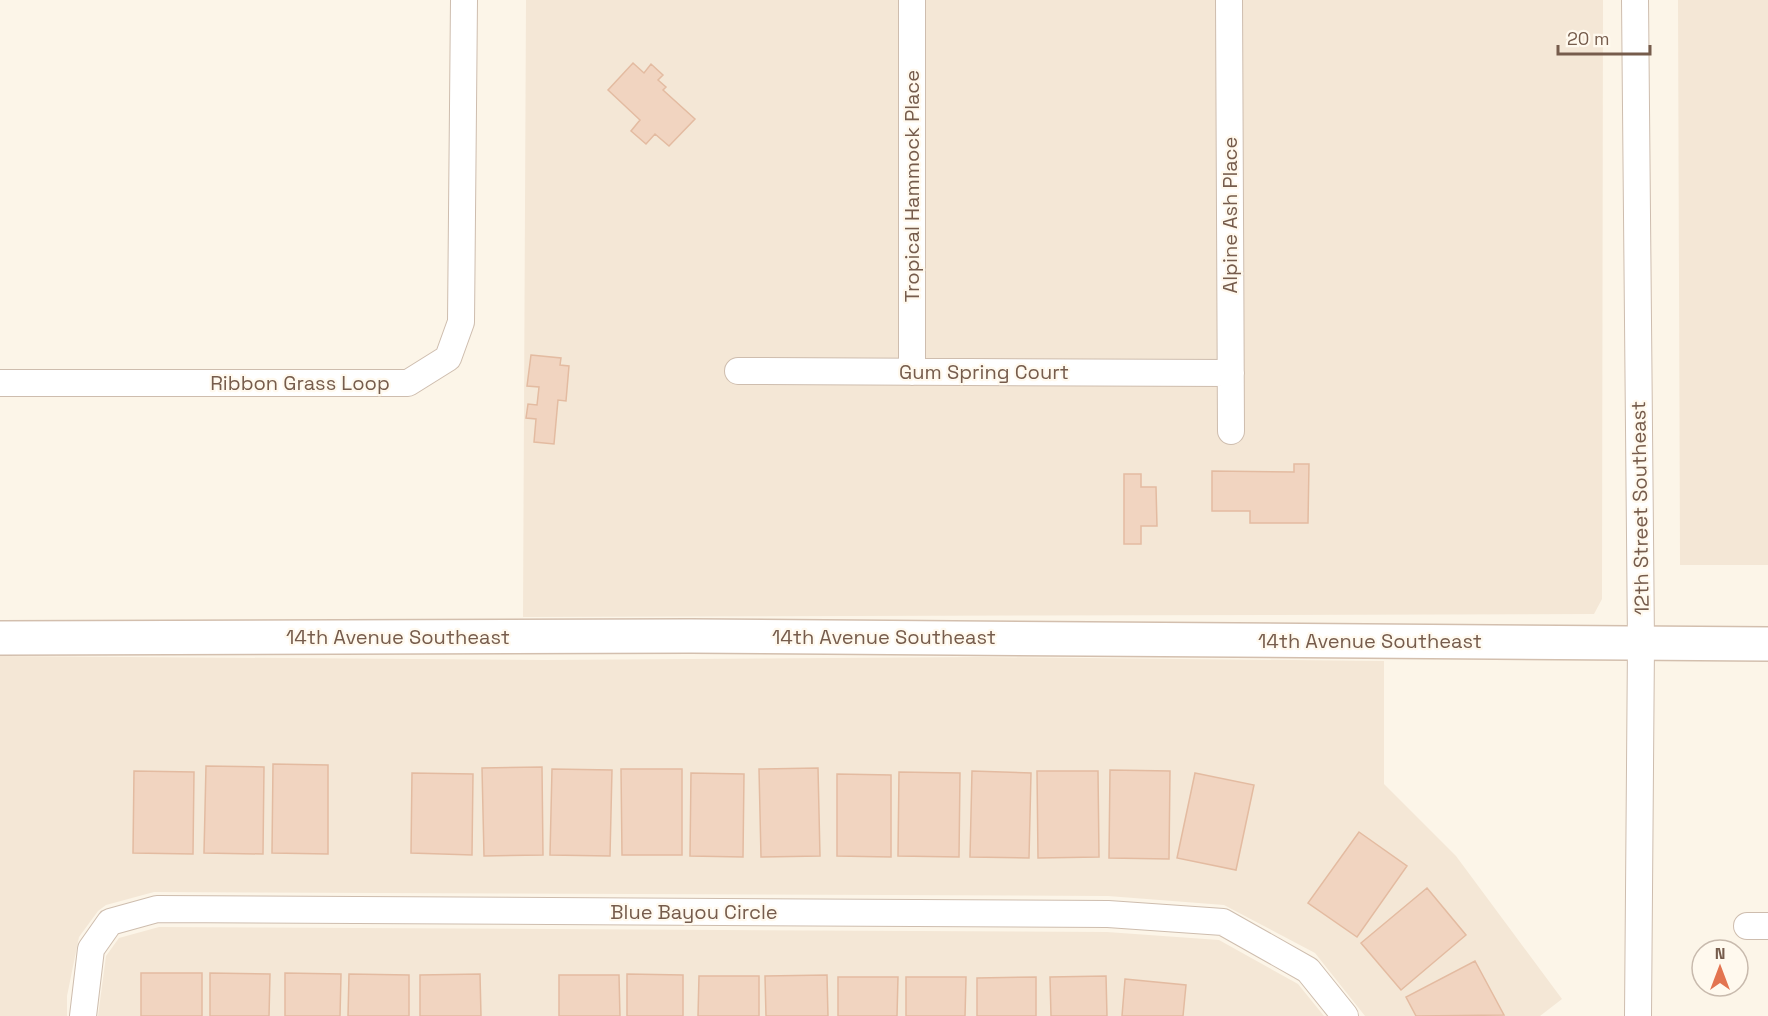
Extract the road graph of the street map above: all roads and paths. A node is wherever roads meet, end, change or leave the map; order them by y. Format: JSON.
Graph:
{"nodes":[{"id":1,"x":464,"y":0,"type":"edge"},
{"id":2,"x":912,"y":0,"type":"edge"},
{"id":3,"x":1229,"y":0,"type":"edge"},
{"id":4,"x":1635,"y":0,"type":"edge"},
{"id":5,"x":738,"y":371,"type":"dead end"},
{"id":6,"x":912,"y":372,"type":"junction"},
{"id":7,"x":1231,"y":373,"type":"junction"},
{"id":8,"x":0,"y":384,"type":"edge"},
{"id":9,"x":1231,"y":431,"type":"dead end"},
{"id":10,"x":0,"y":638,"type":"edge"},
{"id":11,"x":1641,"y":643,"type":"junction"},
{"id":12,"x":1768,"y":644,"type":"edge"},
{"id":13,"x":82,"y":1016,"type":"edge"},
{"id":14,"x":1345,"y":1016,"type":"edge"},
{"id":15,"x":1638,"y":1016,"type":"edge"}],
"edges":[{"from":1,"to":8,"type":"street","name":"Ribbon Grass Loop"},
{"from":2,"to":6,"type":"street","name":"Tropical Hammock Place"},
{"from":3,"to":7,"type":"street","name":"Alpine Ash Place"},
{"from":4,"to":11,"type":"street","name":"12th Street Southeast"},
{"from":5,"to":6,"type":"street","name":"Gum Spring Court"},
{"from":6,"to":7,"type":"street","name":"Gum Spring Court"},
{"from":7,"to":9,"type":"street","name":"Alpine Ash Place"},
{"from":10,"to":11,"type":"street","name":"14th Avenue Southeast"},
{"from":11,"to":12,"type":"street","name":"14th Avenue Southeast"},
{"from":11,"to":15,"type":"street","name":"12th Street Southeast"},
{"from":13,"to":14,"type":"street","name":"Blue Bayou Circle"}]}
